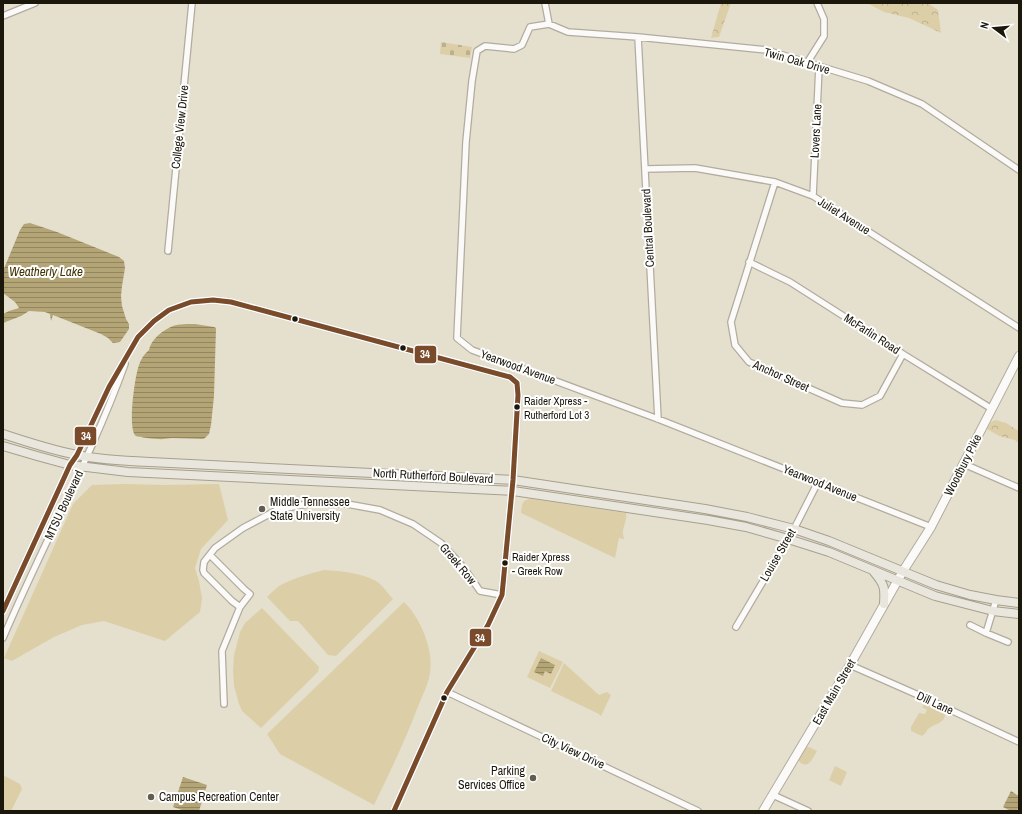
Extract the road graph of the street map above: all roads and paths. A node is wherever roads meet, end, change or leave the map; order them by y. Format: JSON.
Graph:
{"nodes":[{"id":1,"x":35,"y":3,"type":"edge"},
{"id":2,"x":192,"y":3,"type":"edge"},
{"id":3,"x":545,"y":3,"type":"edge"},
{"id":4,"x":817,"y":3,"type":"edge"},
{"id":5,"x":3,"y":16,"type":"edge"},
{"id":6,"x":549,"y":24,"type":"junction"},
{"id":7,"x":638,"y":37,"type":"junction"},
{"id":8,"x":807,"y":63,"type":"junction"},
{"id":9,"x":819,"y":67,"type":"junction"},
{"id":10,"x":645,"y":169,"type":"junction"},
{"id":11,"x":1019,"y":170,"type":"edge"},
{"id":12,"x":775,"y":182,"type":"junction"},
{"id":13,"x":813,"y":196,"type":"junction"},
{"id":14,"x":168,"y":251,"type":"dead end"},
{"id":15,"x":750,"y":262,"type":"junction"},
{"id":16,"x":1019,"y":328,"type":"edge"},
{"id":17,"x":130,"y":351,"type":"junction"},
{"id":18,"x":903,"y":354,"type":"junction"},
{"id":19,"x":1019,"y":356,"type":"edge"},
{"id":20,"x":992,"y":409,"type":"junction"},
{"id":21,"x":658,"y":419,"type":"junction"},
{"id":22,"x":3,"y":434,"type":"edge"},
{"id":23,"x":3,"y":446,"type":"edge"},
{"id":24,"x":77,"y":455,"type":"junction"},
{"id":25,"x":87,"y":456,"type":"junction"},
{"id":26,"x":964,"y":464,"type":"junction"},
{"id":27,"x":70,"y":465,"type":"junction"},
{"id":28,"x":82,"y":467,"type":"junction"},
{"id":29,"x":514,"y":480,"type":"junction"},
{"id":30,"x":818,"y":482,"type":"junction"},
{"id":31,"x":1019,"y":488,"type":"edge"},
{"id":32,"x":512,"y":490,"type":"junction"},
{"id":33,"x":931,"y":527,"type":"junction"},
{"id":34,"x":794,"y":529,"type":"junction"},
{"id":35,"x":788,"y":538,"type":"junction"},
{"id":36,"x":210,"y":555,"type":"junction"},
{"id":37,"x":872,"y":570,"type":"junction"},
{"id":38,"x":903,"y":572,"type":"junction"},
{"id":39,"x":898,"y":581,"type":"junction"},
{"id":40,"x":502,"y":595,"type":"junction"},
{"id":41,"x":996,"y":600,"type":"junction"},
{"id":42,"x":1019,"y":603,"type":"edge"},
{"id":43,"x":884,"y":604,"type":"junction"},
{"id":44,"x":240,"y":607,"type":"junction"},
{"id":45,"x":3,"y":611,"type":"edge"},
{"id":46,"x":993,"y":611,"type":"junction"},
{"id":47,"x":1019,"y":614,"type":"edge"},
{"id":48,"x":970,"y":625,"type":"dead end"},
{"id":49,"x":736,"y":627,"type":"dead end"},
{"id":50,"x":986,"y":633,"type":"junction"},
{"id":51,"x":3,"y":638,"type":"edge"},
{"id":52,"x":1008,"y":642,"type":"dead end"},
{"id":53,"x":850,"y":665,"type":"junction"},
{"id":54,"x":448,"y":692,"type":"junction"},
{"id":55,"x":224,"y":704,"type":"dead end"},
{"id":56,"x":1019,"y":742,"type":"edge"},
{"id":57,"x":773,"y":795,"type":"junction"},
{"id":58,"x":394,"y":811,"type":"edge"},
{"id":59,"x":698,"y":811,"type":"edge"},
{"id":60,"x":763,"y":811,"type":"edge"},
{"id":61,"x":808,"y":811,"type":"edge"}],
"edges":[{"from":1,"to":5,"type":"street"},
{"from":2,"to":14,"type":"street","name":"College View Drive"},
{"from":3,"to":6,"type":"street"},
{"from":4,"to":8,"type":"street"},
{"from":6,"to":7,"type":"street","name":"Twin Oak Drive"},
{"from":6,"to":21,"type":"street","name":"Yearwood Avenue"},
{"from":7,"to":8,"type":"street","name":"Twin Oak Drive"},
{"from":7,"to":10,"type":"street","name":"Central Boulevard"},
{"from":8,"to":9,"type":"street","name":"Twin Oak Drive"},
{"from":9,"to":11,"type":"street","name":"Twin Oak Drive"},
{"from":9,"to":13,"type":"street","name":"Lovers Lane"},
{"from":10,"to":12,"type":"street","name":"Juliet Avenue"},
{"from":10,"to":21,"type":"street","name":"Central Boulevard"},
{"from":12,"to":13,"type":"street","name":"Juliet Avenue"},
{"from":12,"to":15,"type":"street","name":"Anchor Street"},
{"from":13,"to":16,"type":"street","name":"Juliet Avenue"},
{"from":15,"to":18,"type":"street","name":"McFarlin Road"},
{"from":15,"to":18,"type":"street","name":"Anchor Street"},
{"from":17,"to":24,"type":"street","name":"MTSU Boulevard"},
{"from":17,"to":25,"type":"street","name":"MTSU Boulevard"},
{"from":17,"to":29,"type":"street"},
{"from":18,"to":20,"type":"street","name":"McFarlin Road"},
{"from":19,"to":20,"type":"street","name":"Woodbury Pike"},
{"from":20,"to":26,"type":"street","name":"Woodbury Pike"},
{"from":21,"to":30,"type":"street","name":"Yearwood Avenue"},
{"from":22,"to":24,"type":"main road","name":"North Rutherford Boulevard"},
{"from":23,"to":27,"type":"main road","name":"North Rutherford Boulevard"},
{"from":24,"to":25,"type":"main road","name":"North Rutherford Boulevard"},
{"from":24,"to":27,"type":"street","name":"MTSU Boulevard"},
{"from":25,"to":28,"type":"street","name":"MTSU Boulevard"},
{"from":25,"to":29,"type":"main road","name":"North Rutherford Boulevard"},
{"from":26,"to":31,"type":"street"},
{"from":26,"to":33,"type":"street","name":"Woodbury Pike"},
{"from":27,"to":28,"type":"main road","name":"North Rutherford Boulevard"},
{"from":27,"to":45,"type":"street","name":"MTSU Boulevard"},
{"from":28,"to":32,"type":"main road","name":"North Rutherford Boulevard"},
{"from":28,"to":51,"type":"street","name":"MTSU Boulevard"},
{"from":29,"to":32,"type":"street"},
{"from":29,"to":34,"type":"main road","name":"North Rutherford Boulevard"},
{"from":30,"to":33,"type":"street","name":"Yearwood Avenue"},
{"from":30,"to":34,"type":"street","name":"Louise Street"},
{"from":32,"to":35,"type":"main road","name":"North Rutherford Boulevard"},
{"from":32,"to":40,"type":"street"},
{"from":33,"to":38,"type":"street","name":"Woodbury Pike"},
{"from":34,"to":35,"type":"street","name":"Louise Street"},
{"from":34,"to":38,"type":"main road","name":"North Rutherford Boulevard"},
{"from":35,"to":37,"type":"main road","name":"North Rutherford Boulevard"},
{"from":35,"to":49,"type":"street","name":"Louise Street"},
{"from":36,"to":40,"type":"street","name":"Greek Row"},
{"from":36,"to":44,"type":"street","name":"Greek Row"},
{"from":36,"to":44,"type":"street"},
{"from":37,"to":39,"type":"main road","name":"North Rutherford Boulevard"},
{"from":37,"to":43,"type":"main road"},
{"from":38,"to":39,"type":"street","name":"East Main Street"},
{"from":38,"to":41,"type":"main road","name":"North Rutherford Boulevard"},
{"from":39,"to":43,"type":"street","name":"East Main Street"},
{"from":39,"to":46,"type":"main road","name":"North Rutherford Boulevard"},
{"from":40,"to":54,"type":"street"},
{"from":41,"to":42,"type":"main road","name":"North Rutherford Boulevard"},
{"from":41,"to":46,"type":"street"},
{"from":43,"to":53,"type":"street","name":"East Main Street"},
{"from":44,"to":55,"type":"street"},
{"from":46,"to":47,"type":"main road","name":"North Rutherford Boulevard"},
{"from":46,"to":50,"type":"street"},
{"from":48,"to":50,"type":"street"},
{"from":50,"to":52,"type":"street"},
{"from":53,"to":56,"type":"street","name":"Dill Lane"},
{"from":53,"to":57,"type":"street","name":"East Main Street"},
{"from":54,"to":58,"type":"street"},
{"from":54,"to":59,"type":"street","name":"City View Drive"},
{"from":57,"to":60,"type":"street","name":"East Main Street"},
{"from":57,"to":61,"type":"street"}]}
